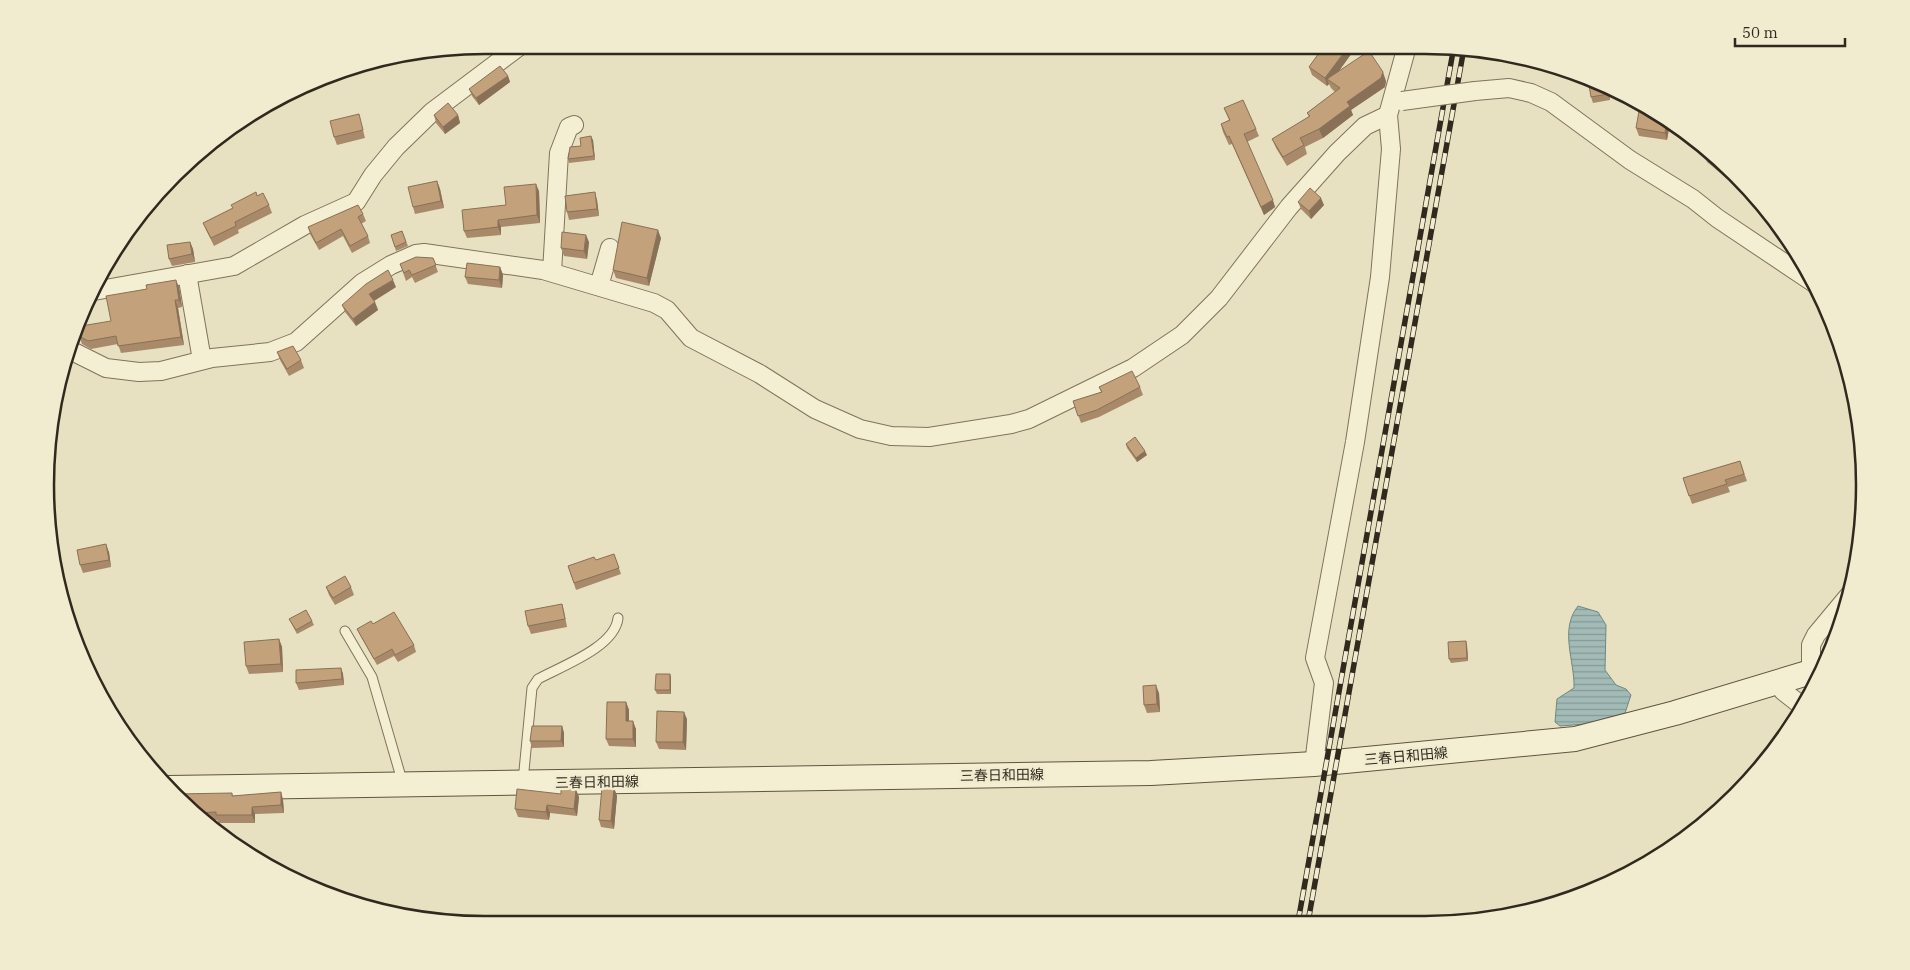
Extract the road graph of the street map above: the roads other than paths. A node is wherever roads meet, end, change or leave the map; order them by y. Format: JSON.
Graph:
{"nodes":[{"id":1,"x":509,"y":54,"type":"edge"},
{"id":2,"x":1405,"y":54,"type":"edge"},
{"id":3,"x":1394,"y":106,"type":"junction"},
{"id":4,"x":574,"y":125,"type":"dead end"},
{"id":5,"x":610,"y":248,"type":"dead end"},
{"id":6,"x":552,"y":272,"type":"junction"},
{"id":7,"x":186,"y":274,"type":"junction"},
{"id":8,"x":1801,"y":274,"type":"edge"},
{"id":9,"x":599,"y":286,"type":"junction"},
{"id":10,"x":100,"y":291,"type":"edge"},
{"id":11,"x":75,"y":352,"type":"edge"},
{"id":12,"x":202,"y":360,"type":"junction"},
{"id":13,"x":1838,"y":608,"type":"edge"},
{"id":14,"x":618,"y":618,"type":"dead end"},
{"id":15,"x":345,"y":631,"type":"dead end"},
{"id":16,"x":1816,"y":666,"type":"edge"},
{"id":17,"x":1814,"y":671,"type":"edge"},
{"id":18,"x":1780,"y":681,"type":"junction"},
{"id":19,"x":1797,"y":702,"type":"edge"},
{"id":20,"x":1314,"y":764,"type":"junction"},
{"id":21,"x":404,"y":784,"type":"junction"},
{"id":22,"x":523,"y":784,"type":"junction"},
{"id":23,"x":178,"y":788,"type":"edge"}],
"edges":[{"from":1,"to":7,"type":"street"},
{"from":2,"to":3,"type":"street"},
{"from":3,"to":8,"type":"street","bridge":true},
{"from":3,"to":9,"type":"street"},
{"from":3,"to":20,"type":"street"},
{"from":4,"to":6,"type":"street"},
{"from":5,"to":9,"type":"street"},
{"from":6,"to":9,"type":"street"},
{"from":6,"to":12,"type":"street"},
{"from":7,"to":10,"type":"street"},
{"from":7,"to":12,"type":"street"},
{"from":11,"to":12,"type":"street"},
{"from":13,"to":16,"type":"street"},
{"from":14,"to":22,"type":"lane"},
{"from":15,"to":21,"type":"lane"},
{"from":17,"to":18,"type":"main road","name":"三春日和田線"},
{"from":18,"to":19,"type":"street"},
{"from":18,"to":20,"type":"main road","name":"三春日和田線"},
{"from":20,"to":22,"type":"main road","name":"三春日和田線"},
{"from":21,"to":22,"type":"main road","name":"三春日和田線"},
{"from":21,"to":23,"type":"main road","name":"三春日和田線"}]}
